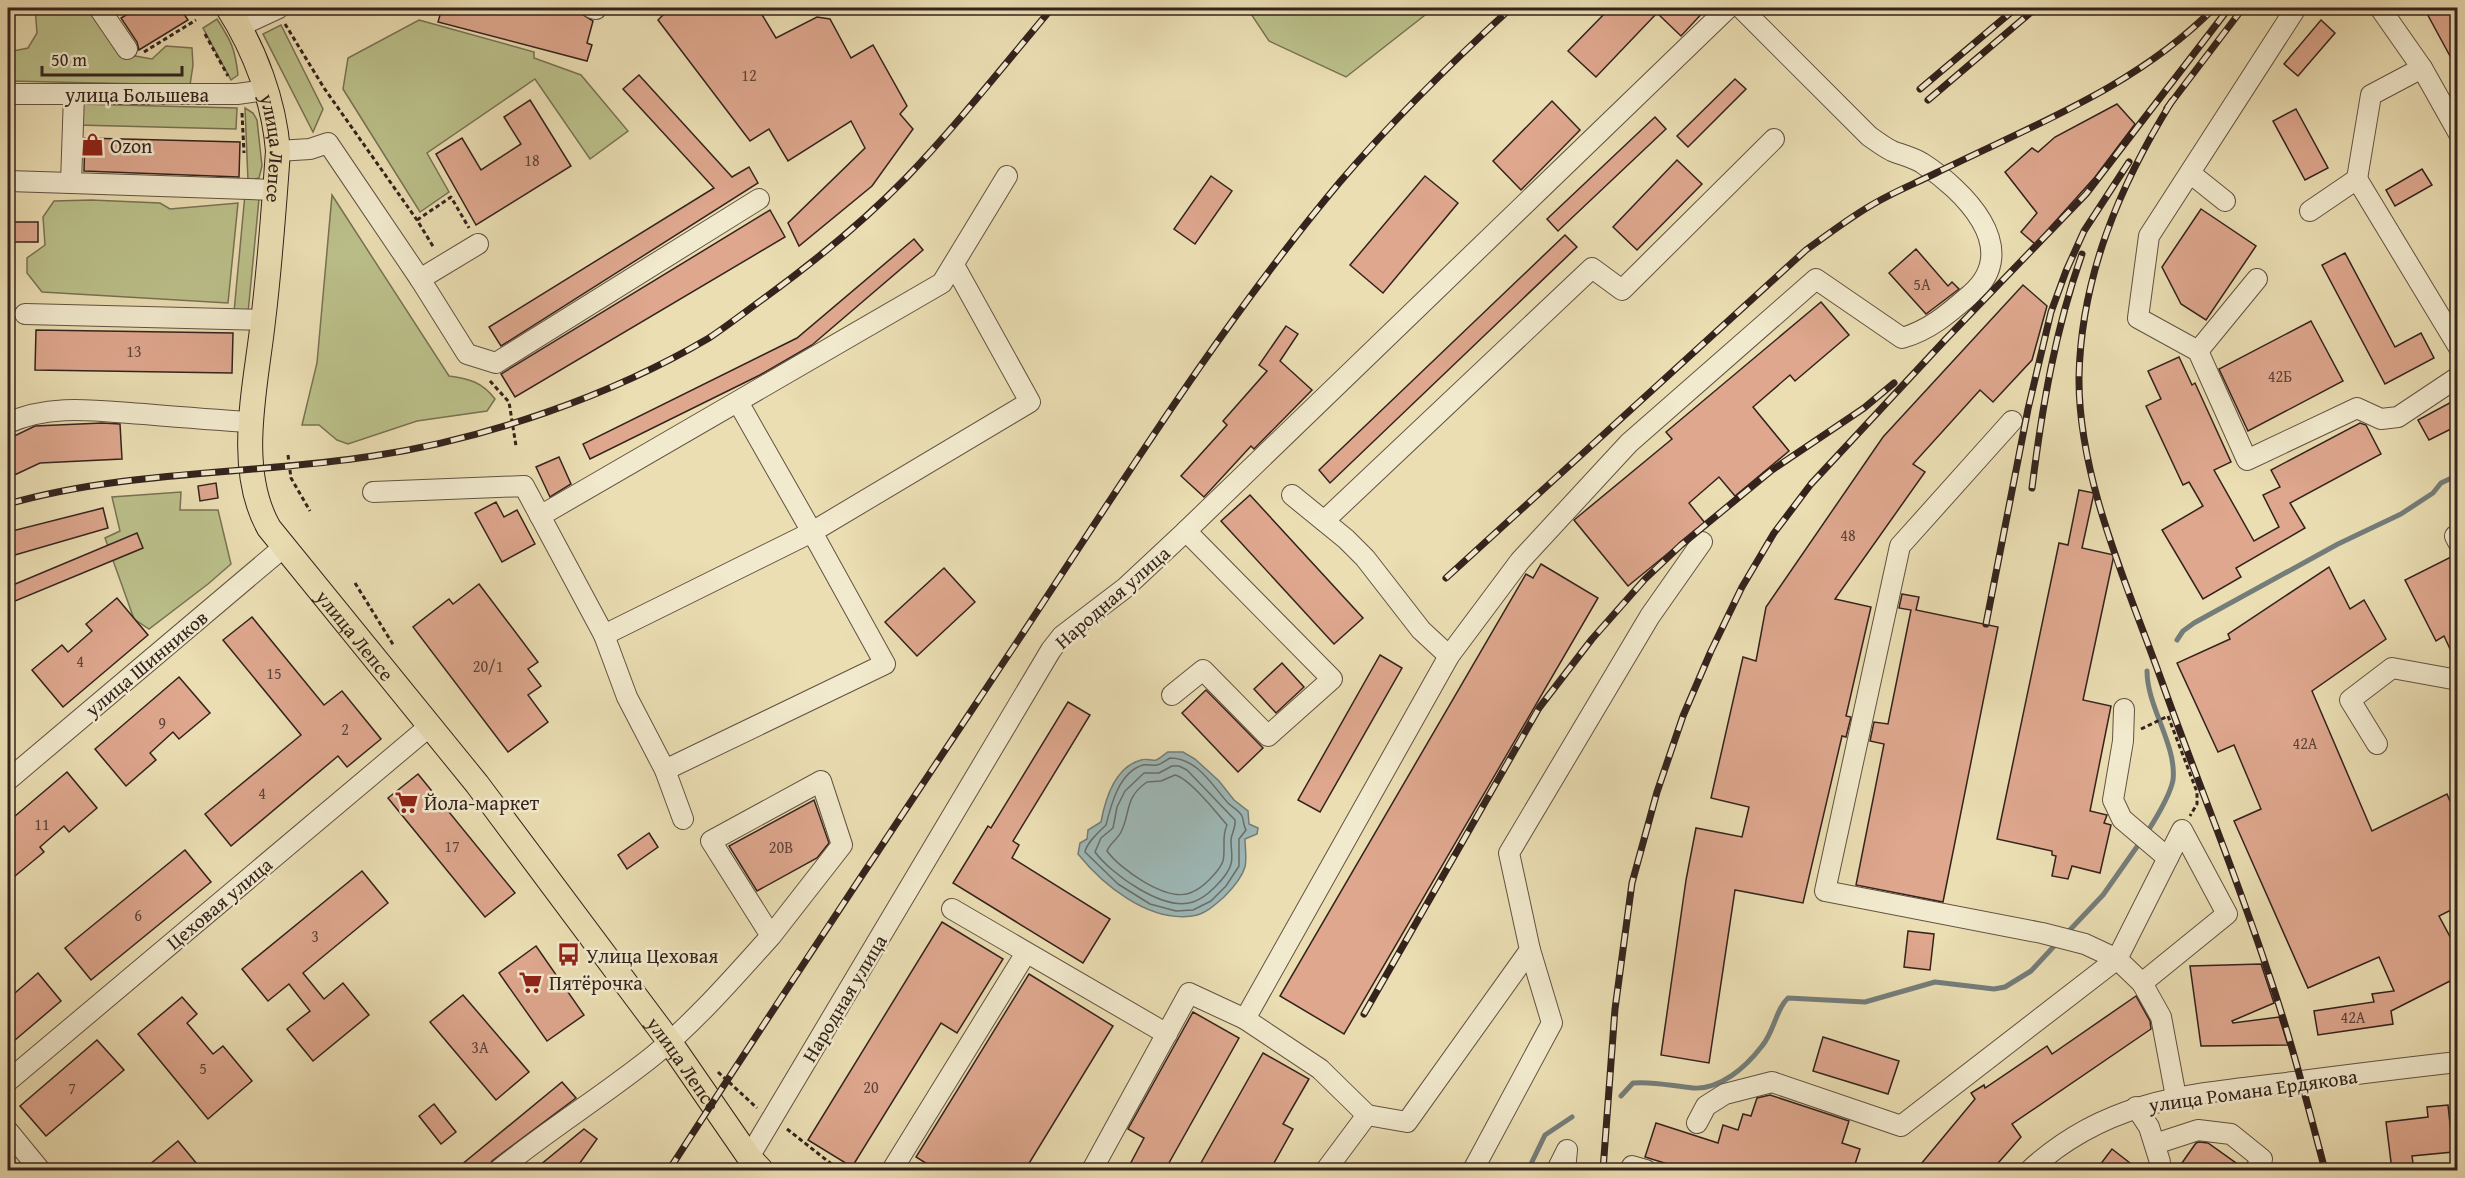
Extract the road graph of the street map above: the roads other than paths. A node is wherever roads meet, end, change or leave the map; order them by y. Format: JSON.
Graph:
{"nodes":[{"id":1,"x":99,"y":8,"type":"edge"},
{"id":2,"x":1728,"y":8,"type":"edge"},
{"id":3,"x":1741,"y":8,"type":"edge"},
{"id":4,"x":2296,"y":8,"type":"edge"},
{"id":5,"x":2380,"y":8,"type":"edge"},
{"id":6,"x":276,"y":10,"type":"edge"},
{"id":7,"x":234,"y":17,"type":"edge"},
{"id":8,"x":126,"y":49,"type":"road end"},
{"id":9,"x":2422,"y":68,"type":"junction"},
{"id":10,"x":266,"y":90,"type":"junction"},
{"id":11,"x":8,"y":94,"type":"edge"},
{"id":12,"x":74,"y":95,"type":"junction"},
{"id":13,"x":2457,"y":132,"type":"edge"},
{"id":14,"x":1774,"y":139,"type":"dead end"},
{"id":15,"x":278,"y":151,"type":"junction"},
{"id":16,"x":2190,"y":173,"type":"junction"},
{"id":17,"x":1007,"y":176,"type":"dead end"},
{"id":18,"x":2356,"y":179,"type":"junction"},
{"id":19,"x":8,"y":182,"type":"edge"},
{"id":20,"x":71,"y":183,"type":"junction"},
{"id":21,"x":275,"y":190,"type":"junction"},
{"id":22,"x":759,"y":199,"type":"dead end"},
{"id":23,"x":2226,"y":201,"type":"dead end"},
{"id":24,"x":2310,"y":211,"type":"dead end"},
{"id":25,"x":478,"y":244,"type":"road end"},
{"id":26,"x":954,"y":265,"type":"junction"},
{"id":27,"x":420,"y":279,"type":"junction"},
{"id":28,"x":2257,"y":279,"type":"dead end"},
{"id":29,"x":25,"y":314,"type":"dead end"},
{"id":30,"x":264,"y":320,"type":"junction"},
{"id":31,"x":2457,"y":346,"type":"edge"},
{"id":32,"x":2199,"y":351,"type":"junction"},
{"id":33,"x":2457,"y":377,"type":"edge"},
{"id":34,"x":738,"y":402,"type":"junction"},
{"id":35,"x":2012,"y":421,"type":"dead end"},
{"id":36,"x":250,"y":422,"type":"junction"},
{"id":37,"x":8,"y":423,"type":"edge"},
{"id":38,"x":373,"y":492,"type":"dead end"},
{"id":39,"x":1292,"y":495,"type":"dead end"},
{"id":40,"x":540,"y":516,"type":"junction"},
{"id":41,"x":1324,"y":521,"type":"junction"},
{"id":42,"x":1186,"y":531,"type":"junction"},
{"id":43,"x":812,"y":532,"type":"junction"},
{"id":44,"x":2457,"y":535,"type":"edge"},
{"id":45,"x":1702,"y":542,"type":"dead end"},
{"id":46,"x":2457,"y":542,"type":"edge"},
{"id":47,"x":285,"y":546,"type":"junction"},
{"id":48,"x":604,"y":635,"type":"junction"},
{"id":49,"x":1449,"y":656,"type":"junction"},
{"id":50,"x":2457,"y":680,"type":"edge"},
{"id":51,"x":1172,"y":695,"type":"dead end"},
{"id":52,"x":2124,"y":710,"type":"dead end"},
{"id":53,"x":431,"y":725,"type":"junction"},
{"id":54,"x":2377,"y":744,"type":"dead end"},
{"id":55,"x":665,"y":770,"type":"junction"},
{"id":56,"x":8,"y":780,"type":"edge"},
{"id":57,"x":683,"y":819,"type":"dead end"},
{"id":58,"x":2160,"y":852,"type":"junction"},
{"id":59,"x":952,"y":909,"type":"dead end"},
{"id":60,"x":771,"y":936,"type":"junction"},
{"id":61,"x":1530,"y":950,"type":"junction"},
{"id":62,"x":1026,"y":953,"type":"junction"},
{"id":63,"x":2117,"y":959,"type":"junction"},
{"id":64,"x":2142,"y":983,"type":"junction"},
{"id":65,"x":1245,"y":1018,"type":"junction"},
{"id":66,"x":1167,"y":1034,"type":"junction"},
{"id":67,"x":669,"y":1041,"type":"junction"},
{"id":68,"x":2457,"y":1062,"type":"edge"},
{"id":69,"x":8,"y":1081,"type":"edge"},
{"id":70,"x":2176,"y":1097,"type":"junction"},
{"id":71,"x":2136,"y":1107,"type":"junction"},
{"id":72,"x":1367,"y":1115,"type":"junction"},
{"id":73,"x":1697,"y":1123,"type":"dead end"},
{"id":74,"x":8,"y":1131,"type":"edge"},
{"id":75,"x":536,"y":1140,"type":"junction"},
{"id":76,"x":755,"y":1164,"type":"edge"},
{"id":77,"x":40,"y":1170,"type":"edge"},
{"id":78,"x":499,"y":1170,"type":"edge"},
{"id":79,"x":518,"y":1170,"type":"edge"},
{"id":80,"x":892,"y":1170,"type":"edge"},
{"id":81,"x":1092,"y":1170,"type":"edge"},
{"id":82,"x":1326,"y":1170,"type":"edge"},
{"id":83,"x":1473,"y":1170,"type":"edge"},
{"id":84,"x":1557,"y":1170,"type":"edge"},
{"id":85,"x":1565,"y":1170,"type":"edge"},
{"id":86,"x":1632,"y":1170,"type":"edge"},
{"id":87,"x":1646,"y":1170,"type":"edge"},
{"id":88,"x":2030,"y":1170,"type":"edge"},
{"id":89,"x":2255,"y":1170,"type":"edge"}],
"edges":[{"from":1,"to":8,"type":"street"},
{"from":2,"to":42,"type":"street"},
{"from":3,"to":49,"type":"street"},
{"from":4,"to":16,"type":"street"},
{"from":5,"to":9,"type":"street"},
{"from":6,"to":7,"type":"street"},
{"from":7,"to":10,"type":"main road","name":"улица Лепсе"},
{"from":9,"to":13,"type":"street"},
{"from":9,"to":18,"type":"street"},
{"from":10,"to":12,"type":"street","name":"улица Большева"},
{"from":10,"to":15,"type":"main road","name":"улица Лепсе"},
{"from":11,"to":12,"type":"street","name":"улица Большева"},
{"from":12,"to":20,"type":"street"},
{"from":14,"to":41,"type":"street"},
{"from":15,"to":21,"type":"main road","name":"улица Лепсе"},
{"from":15,"to":27,"type":"street"},
{"from":16,"to":23,"type":"street"},
{"from":16,"to":32,"type":"street"},
{"from":17,"to":26,"type":"street"},
{"from":18,"to":24,"type":"street"},
{"from":18,"to":31,"type":"street"},
{"from":19,"to":20,"type":"street"},
{"from":20,"to":21,"type":"street"},
{"from":21,"to":30,"type":"main road","name":"улица Лепсе"},
{"from":22,"to":27,"type":"street"},
{"from":25,"to":27,"type":"street"},
{"from":26,"to":34,"type":"street"},
{"from":26,"to":43,"type":"street"},
{"from":28,"to":32,"type":"street"},
{"from":29,"to":30,"type":"street"},
{"from":30,"to":36,"type":"main road","name":"улица Лепсе"},
{"from":32,"to":33,"type":"street"},
{"from":34,"to":40,"type":"street"},
{"from":34,"to":43,"type":"street"},
{"from":35,"to":63,"type":"street"},
{"from":36,"to":37,"type":"street"},
{"from":36,"to":47,"type":"main road","name":"улица Лепсе"},
{"from":38,"to":40,"type":"street"},
{"from":39,"to":41,"type":"street"},
{"from":40,"to":48,"type":"street"},
{"from":41,"to":49,"type":"street"},
{"from":42,"to":51,"type":"street","name":"Народная улица"},
{"from":42,"to":76,"type":"street","name":"Народная улица"},
{"from":43,"to":48,"type":"street"},
{"from":43,"to":55,"type":"street"},
{"from":44,"to":46,"type":"street"},
{"from":45,"to":61,"type":"street"},
{"from":47,"to":53,"type":"main road","name":"улица Лепсе"},
{"from":47,"to":56,"type":"street","name":"улица Шинников"},
{"from":48,"to":55,"type":"street"},
{"from":49,"to":65,"type":"street"},
{"from":50,"to":54,"type":"street"},
{"from":52,"to":58,"type":"street"},
{"from":53,"to":67,"type":"main road","name":"улица Лепсе"},
{"from":53,"to":69,"type":"street","name":"Цеховая улица"},
{"from":55,"to":57,"type":"street"},
{"from":58,"to":63,"type":"street"},
{"from":58,"to":64,"type":"street"},
{"from":59,"to":62,"type":"street"},
{"from":60,"to":60,"type":"street"},
{"from":60,"to":67,"type":"street"},
{"from":61,"to":72,"type":"street"},
{"from":61,"to":83,"type":"street"},
{"from":62,"to":66,"type":"street"},
{"from":62,"to":80,"type":"street"},
{"from":63,"to":64,"type":"street"},
{"from":63,"to":73,"type":"street"},
{"from":64,"to":70,"type":"street"},
{"from":65,"to":66,"type":"street"},
{"from":65,"to":72,"type":"street"},
{"from":66,"to":81,"type":"street"},
{"from":67,"to":75,"type":"street"},
{"from":67,"to":76,"type":"main road","name":"улица Лепсе"},
{"from":68,"to":70,"type":"street","name":"улица Романа Ердякова"},
{"from":70,"to":71,"type":"street","name":"улица Романа Ердякова"},
{"from":71,"to":88,"type":"street","name":"улица Романа Ердякова"},
{"from":71,"to":89,"type":"street"},
{"from":72,"to":82,"type":"street"},
{"from":74,"to":77,"type":"street"},
{"from":75,"to":78,"type":"street"},
{"from":75,"to":79,"type":"street"},
{"from":84,"to":85,"type":"street"},
{"from":86,"to":87,"type":"street"}]}
